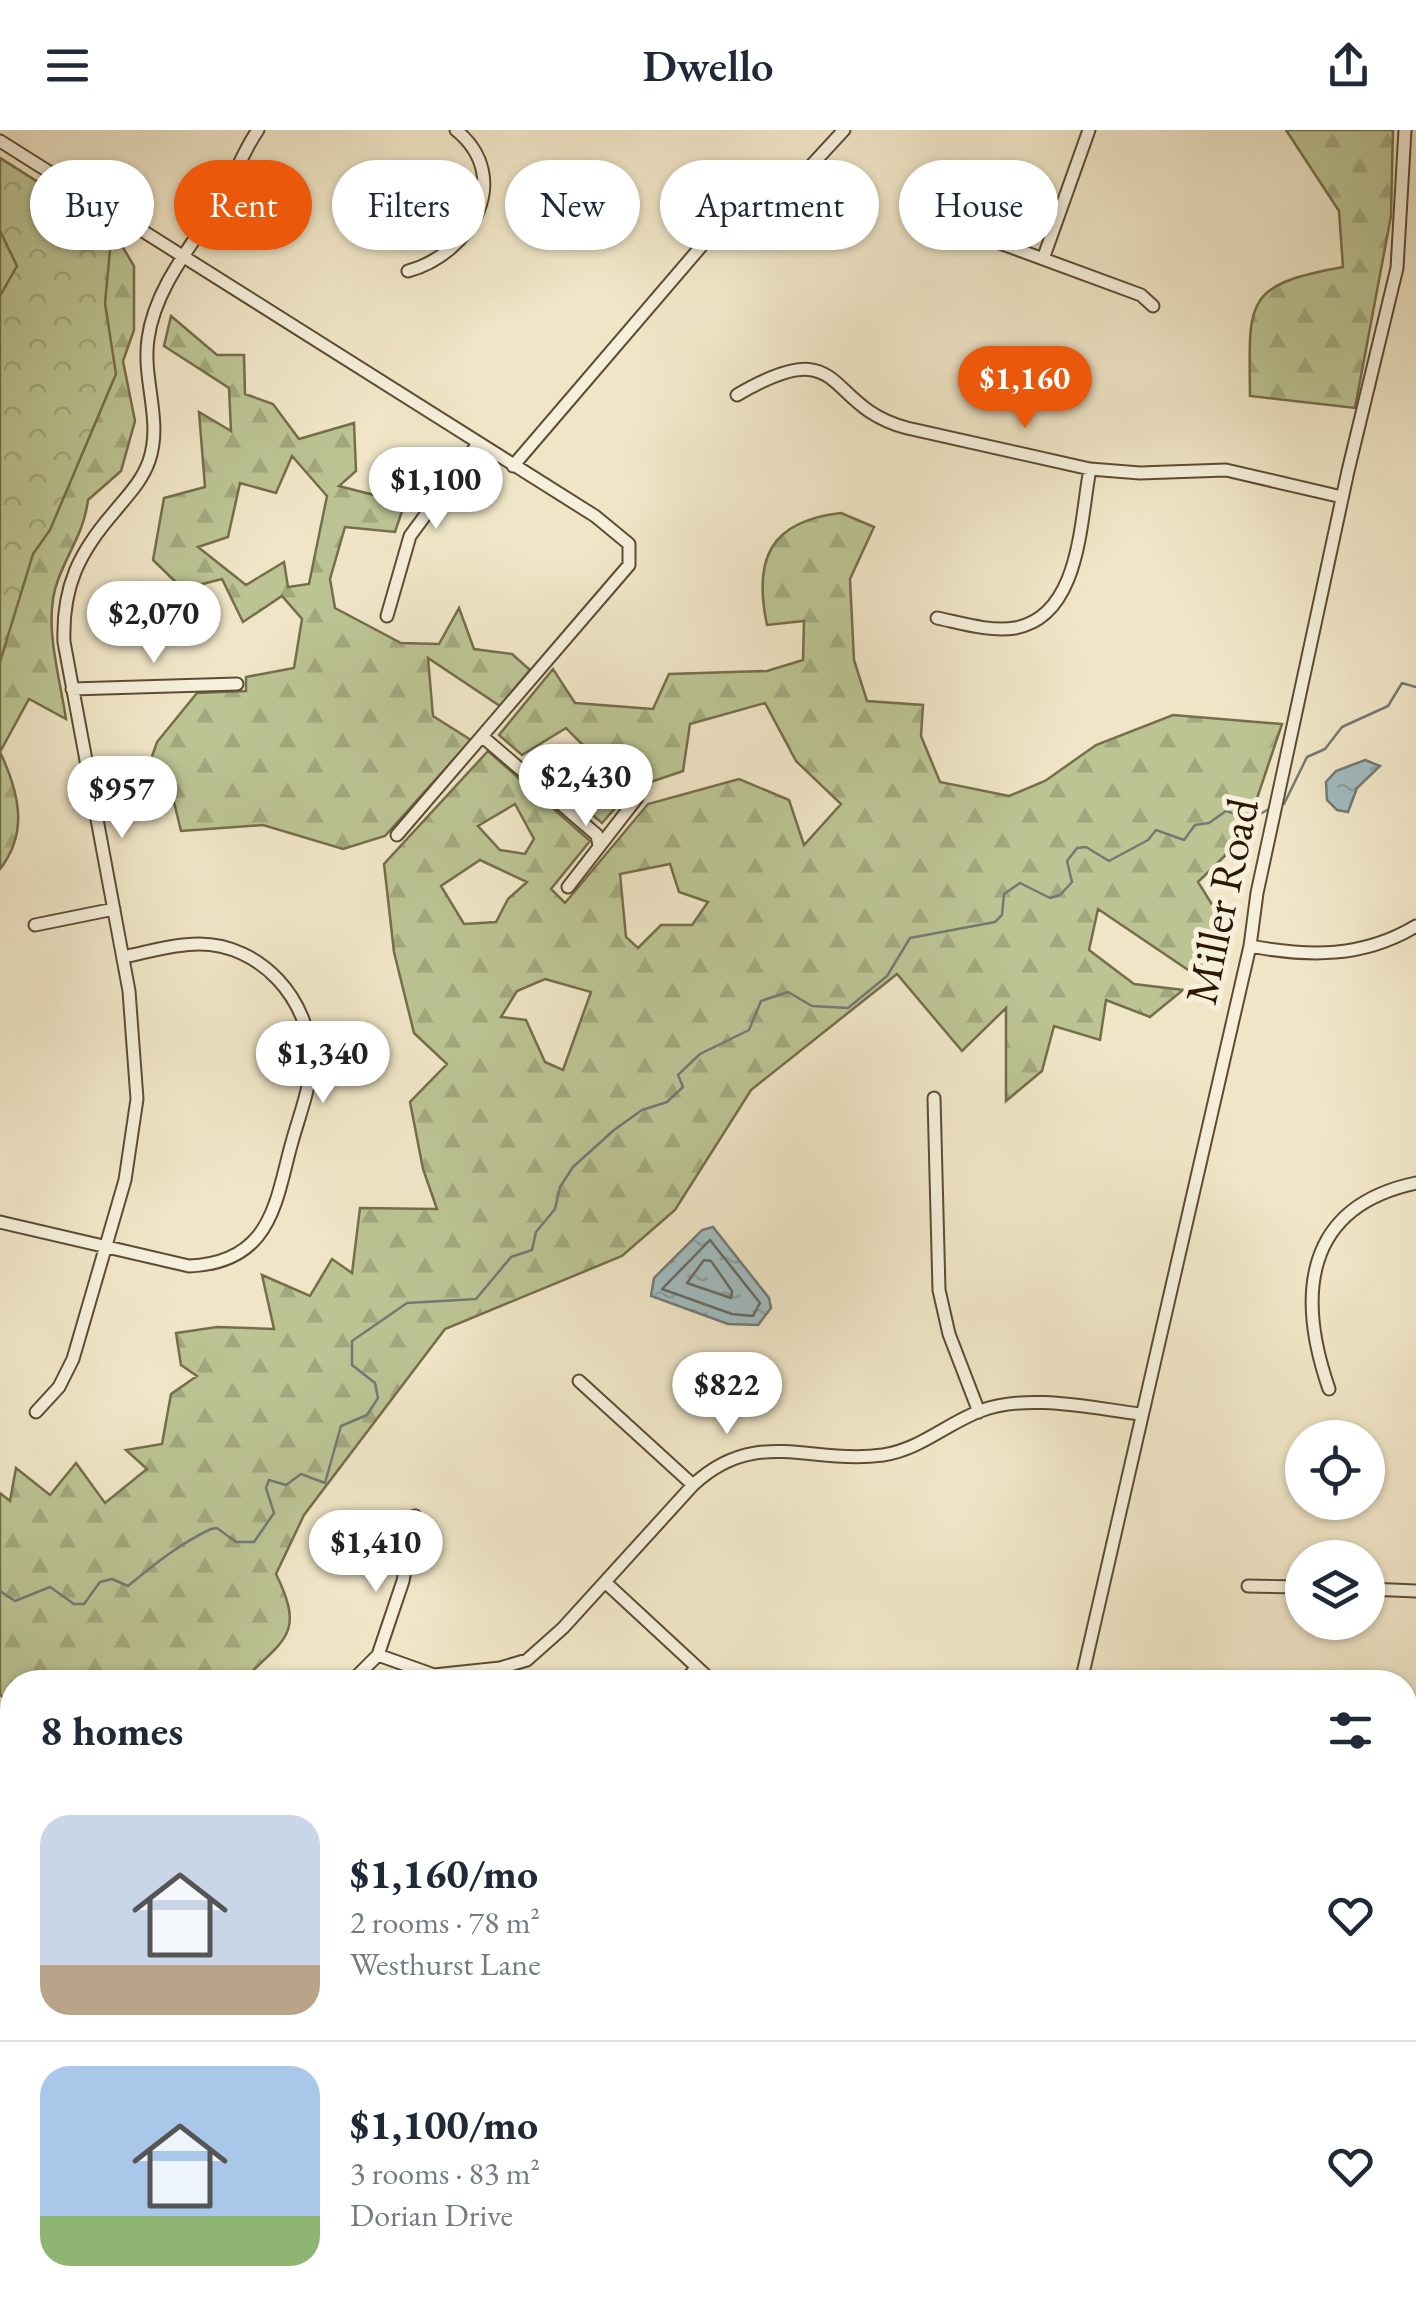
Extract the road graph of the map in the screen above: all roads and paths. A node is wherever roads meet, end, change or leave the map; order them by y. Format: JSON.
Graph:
{"nodes":[{"id":1,"x":258,"y":130,"type":"edge"},
{"id":2,"x":456,"y":130,"type":"edge"},
{"id":3,"x":844,"y":130,"type":"edge"},
{"id":4,"x":1089,"y":130,"type":"edge"},
{"id":5,"x":1404,"y":130,"type":"edge"},
{"id":6,"x":0,"y":141,"type":"edge"},
{"id":7,"x":1018,"y":250,"type":"edge"},
{"id":8,"x":184,"y":256,"type":"junction"},
{"id":9,"x":1043,"y":259,"type":"junction"},
{"id":10,"x":408,"y":271,"type":"dead end"},
{"id":11,"x":1153,"y":306,"type":"dead end"},
{"id":12,"x":737,"y":396,"type":"dead end"},
{"id":13,"x":477,"y":445,"type":"junction"},
{"id":14,"x":513,"y":466,"type":"junction"},
{"id":15,"x":1090,"y":468,"type":"junction"},
{"id":16,"x":1342,"y":497,"type":"junction"},
{"id":17,"x":387,"y":616,"type":"dead end"},
{"id":18,"x":937,"y":618,"type":"dead end"},
{"id":19,"x":237,"y":684,"type":"dead end"},
{"id":20,"x":72,"y":689,"type":"junction"},
{"id":21,"x":484,"y":738,"type":"junction"},
{"id":22,"x":637,"y":798,"type":"dead end"},
{"id":23,"x":397,"y":835,"type":"dead end"},
{"id":24,"x":599,"y":846,"type":"junction"},
{"id":25,"x":568,"y":887,"type":"dead end"},
{"id":26,"x":114,"y":909,"type":"junction"},
{"id":27,"x":35,"y":925,"type":"dead end"},
{"id":28,"x":1416,"y":926,"type":"edge"},
{"id":29,"x":1250,"y":946,"type":"junction"},
{"id":30,"x":123,"y":958,"type":"junction"},
{"id":31,"x":934,"y":1098,"type":"dead end"},
{"id":32,"x":1416,"y":1183,"type":"edge"},
{"id":33,"x":0,"y":1222,"type":"edge"},
{"id":34,"x":107,"y":1245,"type":"junction"},
{"id":35,"x":579,"y":1381,"type":"dead end"},
{"id":36,"x":1329,"y":1389,"type":"dead end"},
{"id":37,"x":36,"y":1412,"type":"dead end"},
{"id":38,"x":979,"y":1412,"type":"junction"},
{"id":39,"x":1140,"y":1414,"type":"junction"},
{"id":40,"x":693,"y":1484,"type":"junction"},
{"id":41,"x":415,"y":1516,"type":"dead end"},
{"id":42,"x":604,"y":1582,"type":"junction"},
{"id":43,"x":1248,"y":1586,"type":"dead end"},
{"id":44,"x":1285,"y":1587,"type":"edge"},
{"id":45,"x":1385,"y":1589,"type":"edge"},
{"id":46,"x":1416,"y":1591,"type":"edge"},
{"id":47,"x":378,"y":1655,"type":"junction"},
{"id":48,"x":696,"y":1668,"type":"joint"},
{"id":49,"x":364,"y":1670,"type":"edge"},
{"id":50,"x":417,"y":1670,"type":"edge"},
{"id":51,"x":466,"y":1670,"type":"edge"},
{"id":52,"x":698,"y":1670,"type":"edge"},
{"id":53,"x":1084,"y":1670,"type":"edge"}],
"edges":[{"from":1,"to":8,"type":"street"},
{"from":2,"to":10,"type":"street"},
{"from":3,"to":14,"type":"street"},
{"from":4,"to":9,"type":"street"},
{"from":5,"to":16,"type":"street","name":"Miller Road"},
{"from":6,"to":8,"type":"street"},
{"from":7,"to":9,"type":"street"},
{"from":8,"to":13,"type":"street"},
{"from":8,"to":20,"type":"street"},
{"from":9,"to":11,"type":"street"},
{"from":12,"to":15,"type":"street"},
{"from":13,"to":14,"type":"street"},
{"from":13,"to":17,"type":"street"},
{"from":14,"to":21,"type":"street"},
{"from":15,"to":16,"type":"street"},
{"from":15,"to":18,"type":"street"},
{"from":16,"to":29,"type":"street","name":"Miller Road"},
{"from":19,"to":20,"type":"street"},
{"from":20,"to":26,"type":"street"},
{"from":21,"to":23,"type":"street"},
{"from":21,"to":24,"type":"street"},
{"from":22,"to":24,"type":"street"},
{"from":24,"to":25,"type":"street"},
{"from":26,"to":27,"type":"street"},
{"from":26,"to":30,"type":"street"},
{"from":28,"to":29,"type":"street"},
{"from":29,"to":39,"type":"street","name":"Miller Road"},
{"from":30,"to":34,"type":"street"},
{"from":30,"to":34,"type":"street"},
{"from":31,"to":38,"type":"street"},
{"from":32,"to":36,"type":"street"},
{"from":33,"to":34,"type":"street"},
{"from":34,"to":37,"type":"street"},
{"from":35,"to":40,"type":"street"},
{"from":38,"to":39,"type":"street"},
{"from":38,"to":40,"type":"street"},
{"from":39,"to":53,"type":"street","name":"Miller Road"},
{"from":40,"to":42,"type":"street"},
{"from":41,"to":47,"type":"street"},
{"from":42,"to":48,"type":"street"},
{"from":42,"to":51,"type":"street"},
{"from":43,"to":44,"type":"street"},
{"from":45,"to":46,"type":"street"},
{"from":47,"to":49,"type":"street"},
{"from":47,"to":50,"type":"street"},
{"from":48,"to":52,"type":"street"}]}
